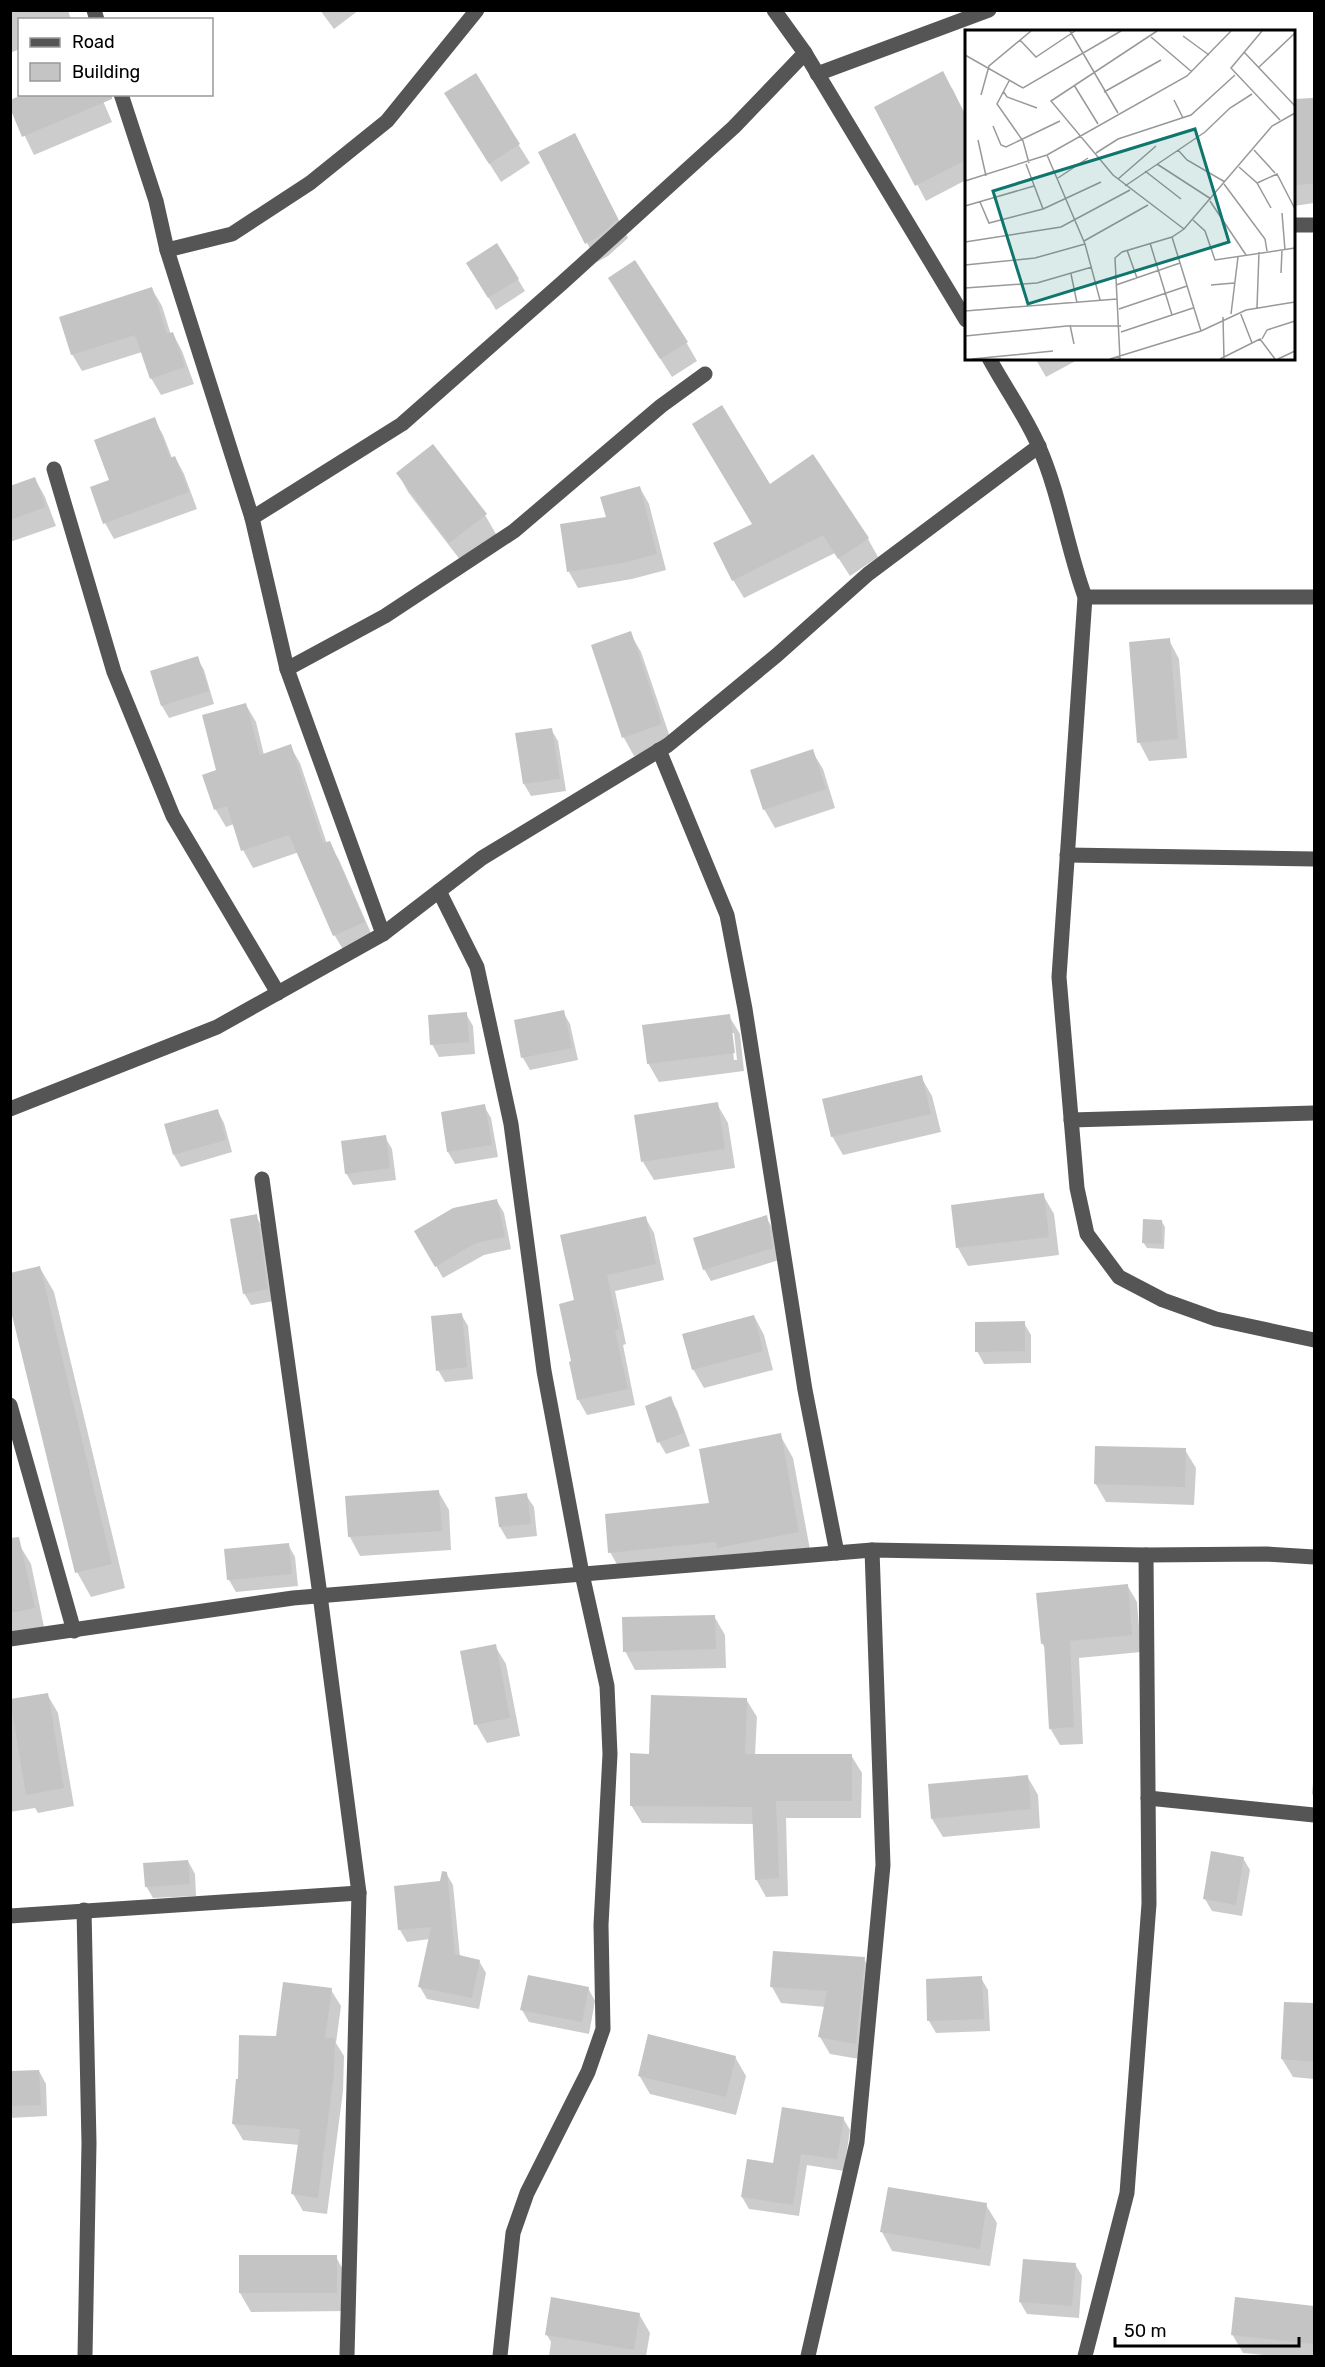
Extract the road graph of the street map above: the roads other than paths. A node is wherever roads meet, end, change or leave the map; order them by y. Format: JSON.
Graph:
{"nodes":[{"id":1,"x":477,"y":10,"type":"edge"},
{"id":2,"x":774,"y":10,"type":"edge"},
{"id":3,"x":989,"y":10,"type":"edge"},
{"id":4,"x":805,"y":53,"type":"junction"},
{"id":5,"x":817,"y":74,"type":"junction"},
{"id":6,"x":122,"y":96,"type":"edge"},
{"id":7,"x":1295,"y":225,"type":"edge"},
{"id":8,"x":1314,"y":225,"type":"edge"},
{"id":9,"x":167,"y":250,"type":"junction"},
{"id":10,"x":965,"y":317,"type":"edge"},
{"id":11,"x":989,"y":360,"type":"edge"},
{"id":12,"x":705,"y":374,"type":"dead end"},
{"id":13,"x":1039,"y":446,"type":"junction"},
{"id":14,"x":54,"y":469,"type":"dead end"},
{"id":15,"x":252,"y":518,"type":"junction"},
{"id":16,"x":1084,"y":597,"type":"junction"},
{"id":17,"x":1314,"y":597,"type":"edge"},
{"id":18,"x":287,"y":669,"type":"junction"},
{"id":19,"x":659,"y":750,"type":"junction"},
{"id":20,"x":1067,"y":855,"type":"junction"},
{"id":21,"x":1314,"y":859,"type":"edge"},
{"id":22,"x":439,"y":891,"type":"junction"},
{"id":23,"x":383,"y":934,"type":"junction"},
{"id":24,"x":278,"y":993,"type":"junction"},
{"id":25,"x":10,"y":1109,"type":"edge"},
{"id":26,"x":1314,"y":1113,"type":"edge"},
{"id":27,"x":1071,"y":1120,"type":"junction"},
{"id":28,"x":262,"y":1179,"type":"dead end"},
{"id":29,"x":1314,"y":1340,"type":"edge"},
{"id":30,"x":10,"y":1405,"type":"edge"},
{"id":31,"x":872,"y":1550,"type":"junction"},
{"id":32,"x":837,"y":1553,"type":"junction"},
{"id":33,"x":1146,"y":1555,"type":"junction"},
{"id":34,"x":1314,"y":1557,"type":"edge"},
{"id":35,"x":582,"y":1574,"type":"junction"},
{"id":36,"x":320,"y":1595,"type":"junction"},
{"id":37,"x":74,"y":1631,"type":"junction"},
{"id":38,"x":10,"y":1639,"type":"edge"},
{"id":39,"x":1148,"y":1798,"type":"junction"},
{"id":40,"x":1314,"y":1815,"type":"edge"},
{"id":41,"x":359,"y":1893,"type":"junction"},
{"id":42,"x":84,"y":1910,"type":"junction"},
{"id":43,"x":10,"y":1916,"type":"edge"},
{"id":44,"x":85,"y":2356,"type":"edge"},
{"id":45,"x":347,"y":2356,"type":"edge"},
{"id":46,"x":500,"y":2356,"type":"edge"},
{"id":47,"x":808,"y":2356,"type":"edge"},
{"id":48,"x":1085,"y":2356,"type":"edge"}],
"edges":[{"from":1,"to":9,"type":"street"},
{"from":2,"to":4,"type":"street"},
{"from":3,"to":5,"type":"street"},
{"from":4,"to":5,"type":"street"},
{"from":4,"to":15,"type":"street"},
{"from":5,"to":10,"type":"street"},
{"from":6,"to":9,"type":"street"},
{"from":7,"to":8,"type":"street"},
{"from":9,"to":15,"type":"street"},
{"from":11,"to":13,"type":"street"},
{"from":12,"to":18,"type":"street"},
{"from":13,"to":16,"type":"street"},
{"from":13,"to":19,"type":"street"},
{"from":14,"to":24,"type":"street"},
{"from":15,"to":18,"type":"street"},
{"from":16,"to":17,"type":"street"},
{"from":16,"to":20,"type":"street"},
{"from":18,"to":23,"type":"street"},
{"from":19,"to":22,"type":"street"},
{"from":19,"to":32,"type":"street"},
{"from":20,"to":21,"type":"street"},
{"from":20,"to":27,"type":"street"},
{"from":22,"to":23,"type":"street"},
{"from":22,"to":35,"type":"street"},
{"from":23,"to":24,"type":"street"},
{"from":24,"to":25,"type":"street"},
{"from":26,"to":27,"type":"street"},
{"from":27,"to":29,"type":"street"},
{"from":28,"to":36,"type":"street"},
{"from":30,"to":37,"type":"street"},
{"from":31,"to":32,"type":"street"},
{"from":31,"to":33,"type":"street"},
{"from":31,"to":47,"type":"street"},
{"from":32,"to":35,"type":"street"},
{"from":33,"to":34,"type":"street"},
{"from":33,"to":39,"type":"street"},
{"from":35,"to":36,"type":"street"},
{"from":35,"to":46,"type":"street"},
{"from":36,"to":37,"type":"street"},
{"from":36,"to":41,"type":"street"},
{"from":37,"to":38,"type":"street"},
{"from":39,"to":40,"type":"street"},
{"from":39,"to":48,"type":"street"},
{"from":41,"to":42,"type":"street"},
{"from":41,"to":45,"type":"street"},
{"from":42,"to":43,"type":"street"},
{"from":42,"to":44,"type":"street"}]}
